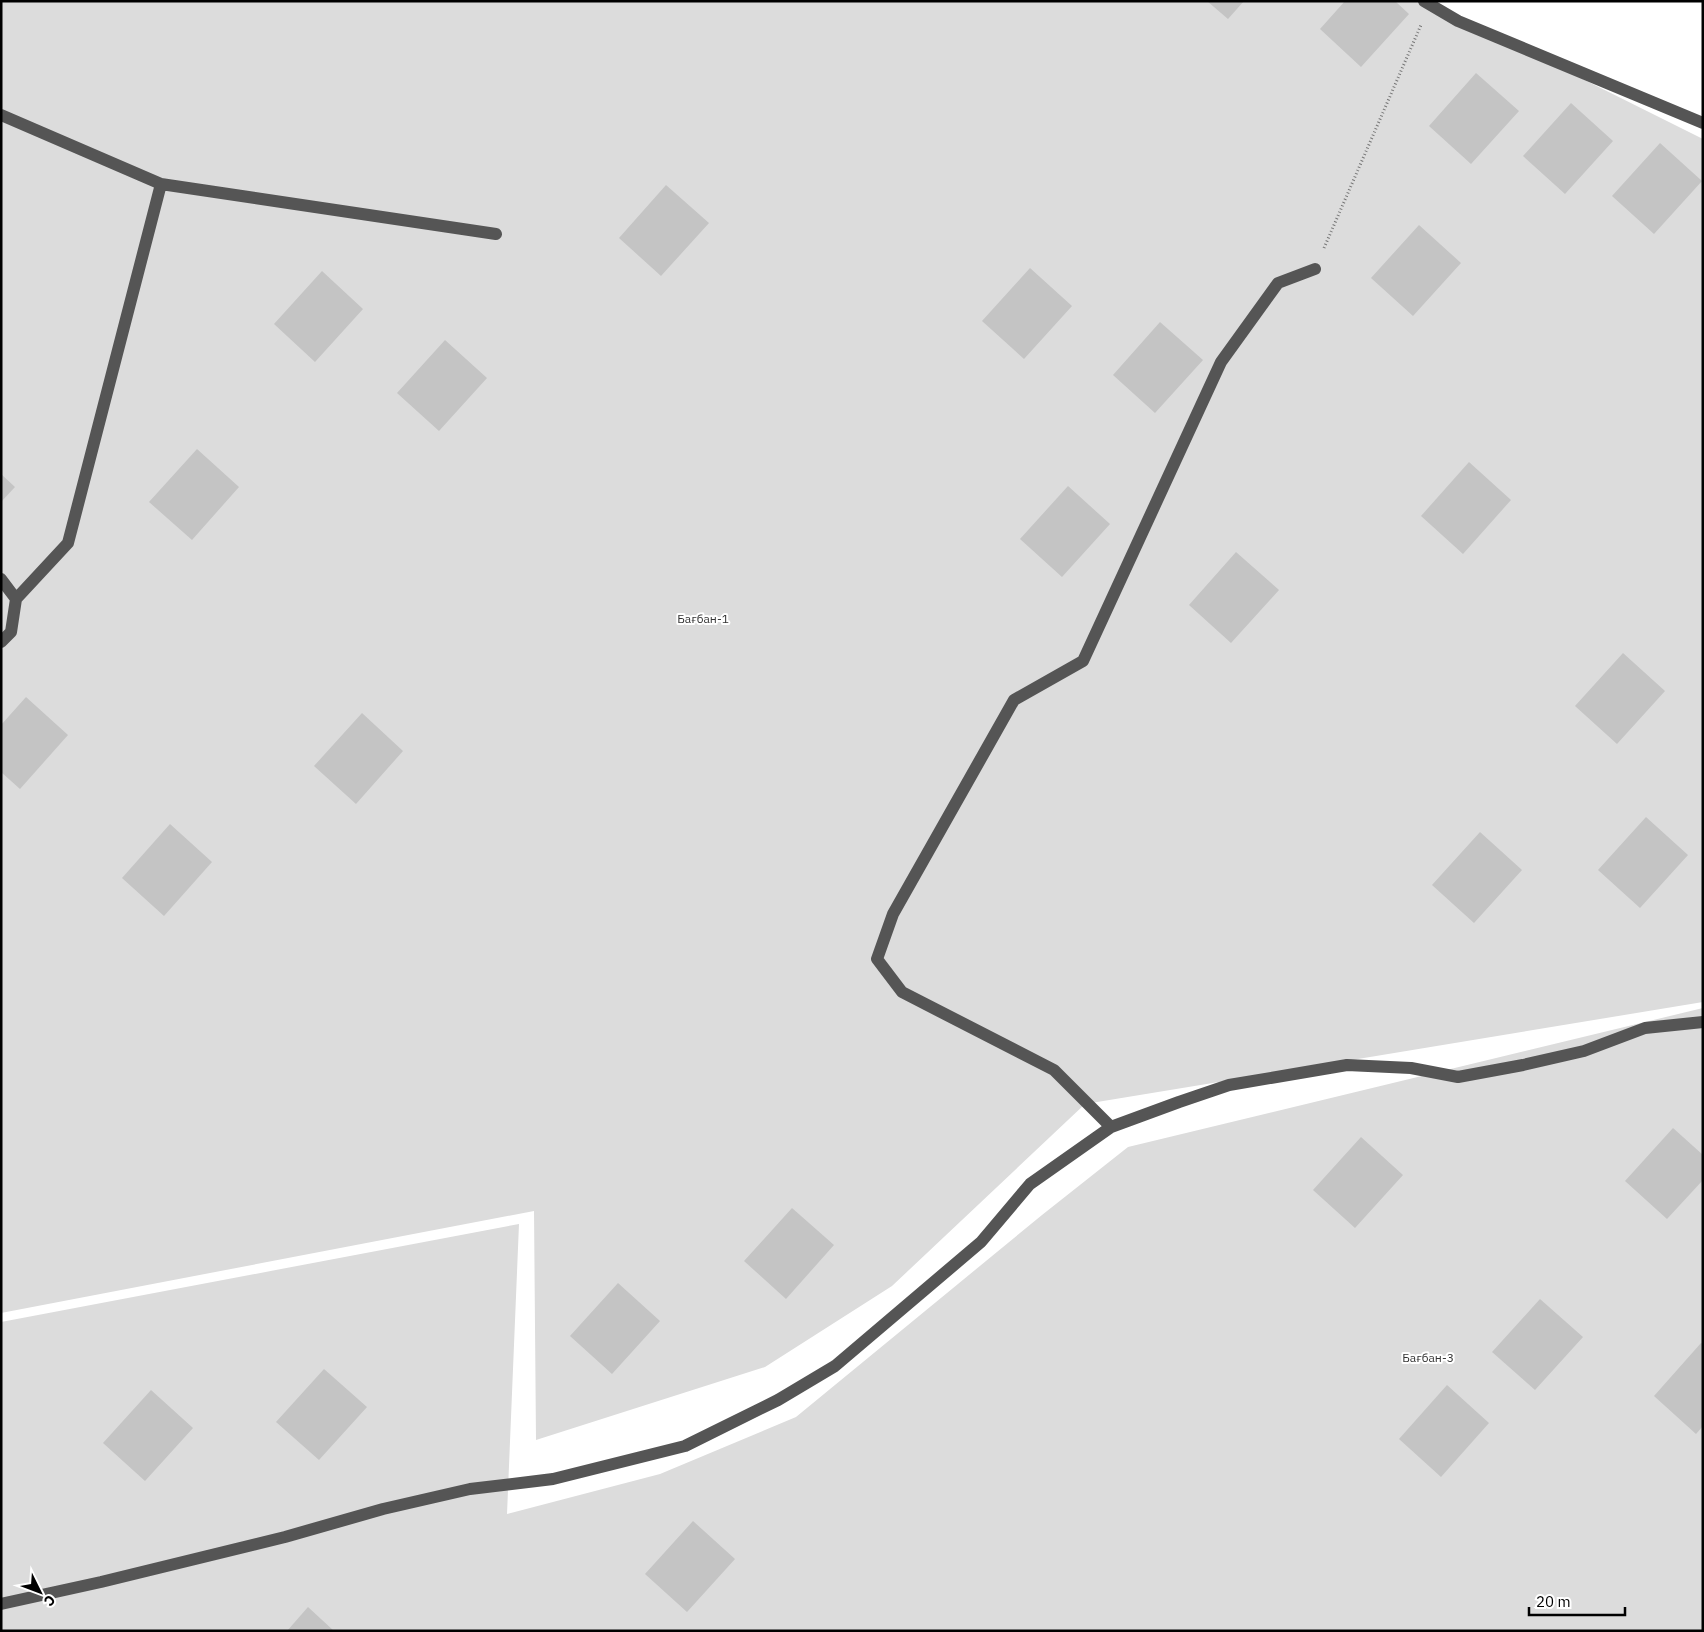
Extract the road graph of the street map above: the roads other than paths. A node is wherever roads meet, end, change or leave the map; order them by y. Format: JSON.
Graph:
{"nodes":[{"id":1,"x":1427,"y":3,"type":"edge"},
{"id":2,"x":1,"y":115,"type":"edge"},
{"id":3,"x":1703,"y":124,"type":"edge"},
{"id":4,"x":161,"y":184,"type":"junction"},
{"id":5,"x":496,"y":234,"type":"dead end"},
{"id":6,"x":1315,"y":269,"type":"road end"},
{"id":7,"x":1,"y":580,"type":"edge"},
{"id":8,"x":16,"y":599,"type":"junction"},
{"id":9,"x":1,"y":642,"type":"edge"},
{"id":10,"x":1703,"y":1022,"type":"edge"},
{"id":11,"x":1111,"y":1127,"type":"junction"},
{"id":12,"x":1,"y":1604,"type":"edge"}],
"edges":[{"from":1,"to":3,"type":"street"},
{"from":2,"to":4,"type":"street"},
{"from":4,"to":5,"type":"street"},
{"from":4,"to":8,"type":"street"},
{"from":6,"to":11,"type":"street"},
{"from":7,"to":8,"type":"street"},
{"from":8,"to":9,"type":"street"},
{"from":10,"to":11,"type":"street"},
{"from":11,"to":12,"type":"street"}]}
